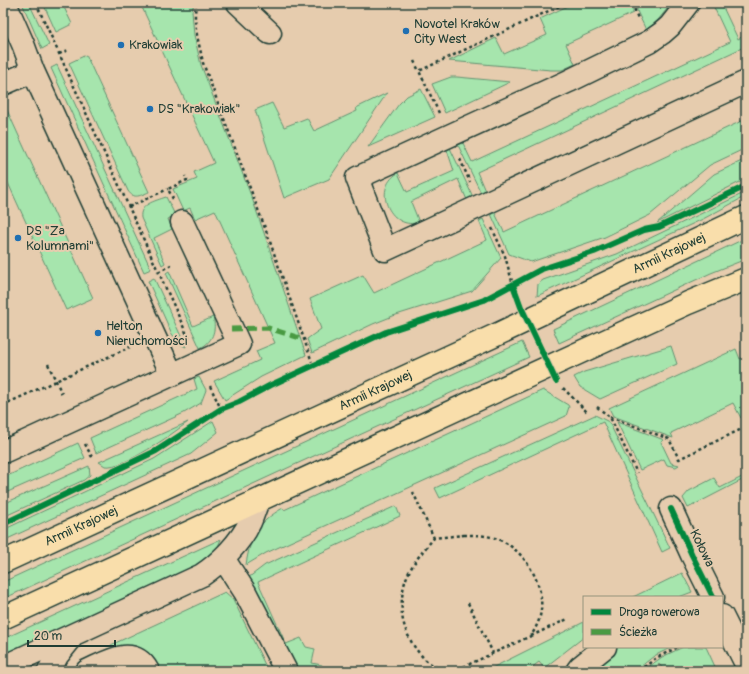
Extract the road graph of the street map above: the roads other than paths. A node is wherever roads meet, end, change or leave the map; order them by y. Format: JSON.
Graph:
{"nodes":[{"id":1,"x":5,"y":3,"type":"edge"},
{"id":2,"x":238,"y":3,"type":"edge"},
{"id":3,"x":688,"y":3,"type":"edge"},
{"id":4,"x":270,"y":33,"type":"dead end"},
{"id":5,"x":33,"y":71,"type":"junction"},
{"id":6,"x":746,"y":82,"type":"edge"},
{"id":7,"x":3,"y":84,"type":"edge"},
{"id":8,"x":746,"y":217,"type":"edge"},
{"id":9,"x":182,"y":222,"type":"dead end"},
{"id":10,"x":746,"y":279,"type":"edge"},
{"id":11,"x":172,"y":375,"type":"junction"},
{"id":12,"x":3,"y":452,"type":"edge"},
{"id":13,"x":258,"y":501,"type":"junction"},
{"id":14,"x":671,"y":509,"type":"dead end"},
{"id":15,"x":222,"y":558,"type":"junction"},
{"id":16,"x":3,"y":562,"type":"edge"},
{"id":17,"x":709,"y":596,"type":"edge"},
{"id":18,"x":3,"y":618,"type":"edge"},
{"id":19,"x":723,"y":618,"type":"edge"},
{"id":20,"x":76,"y":633,"type":"junction"},
{"id":21,"x":604,"y":648,"type":"edge"},
{"id":22,"x":746,"y":664,"type":"edge"},
{"id":23,"x":3,"y":667,"type":"edge"},
{"id":24,"x":49,"y":671,"type":"edge"},
{"id":25,"x":87,"y":671,"type":"edge"},
{"id":26,"x":148,"y":671,"type":"edge"},
{"id":27,"x":286,"y":671,"type":"edge"},
{"id":28,"x":577,"y":671,"type":"edge"}],
"edges":[{"from":1,"to":5,"type":"street"},
{"from":2,"to":4,"type":"street"},
{"from":3,"to":6,"type":"street"},
{"from":5,"to":7,"type":"street"},
{"from":5,"to":11,"type":"street"},
{"from":8,"to":16,"type":"main road","name":"Armii Krajowej"},
{"from":9,"to":11,"type":"street"},
{"from":10,"to":13,"type":"main road"},
{"from":11,"to":12,"type":"street"},
{"from":13,"to":15,"type":"street"},
{"from":13,"to":18,"type":"main road"},
{"from":14,"to":17,"type":"street","name":"Kołowa"},
{"from":15,"to":20,"type":"street"},
{"from":15,"to":27,"type":"street"},
{"from":19,"to":22,"type":"street"},
{"from":20,"to":23,"type":"street"},
{"from":20,"to":24,"type":"street"},
{"from":21,"to":28,"type":"street"},
{"from":25,"to":26,"type":"street"}]}
